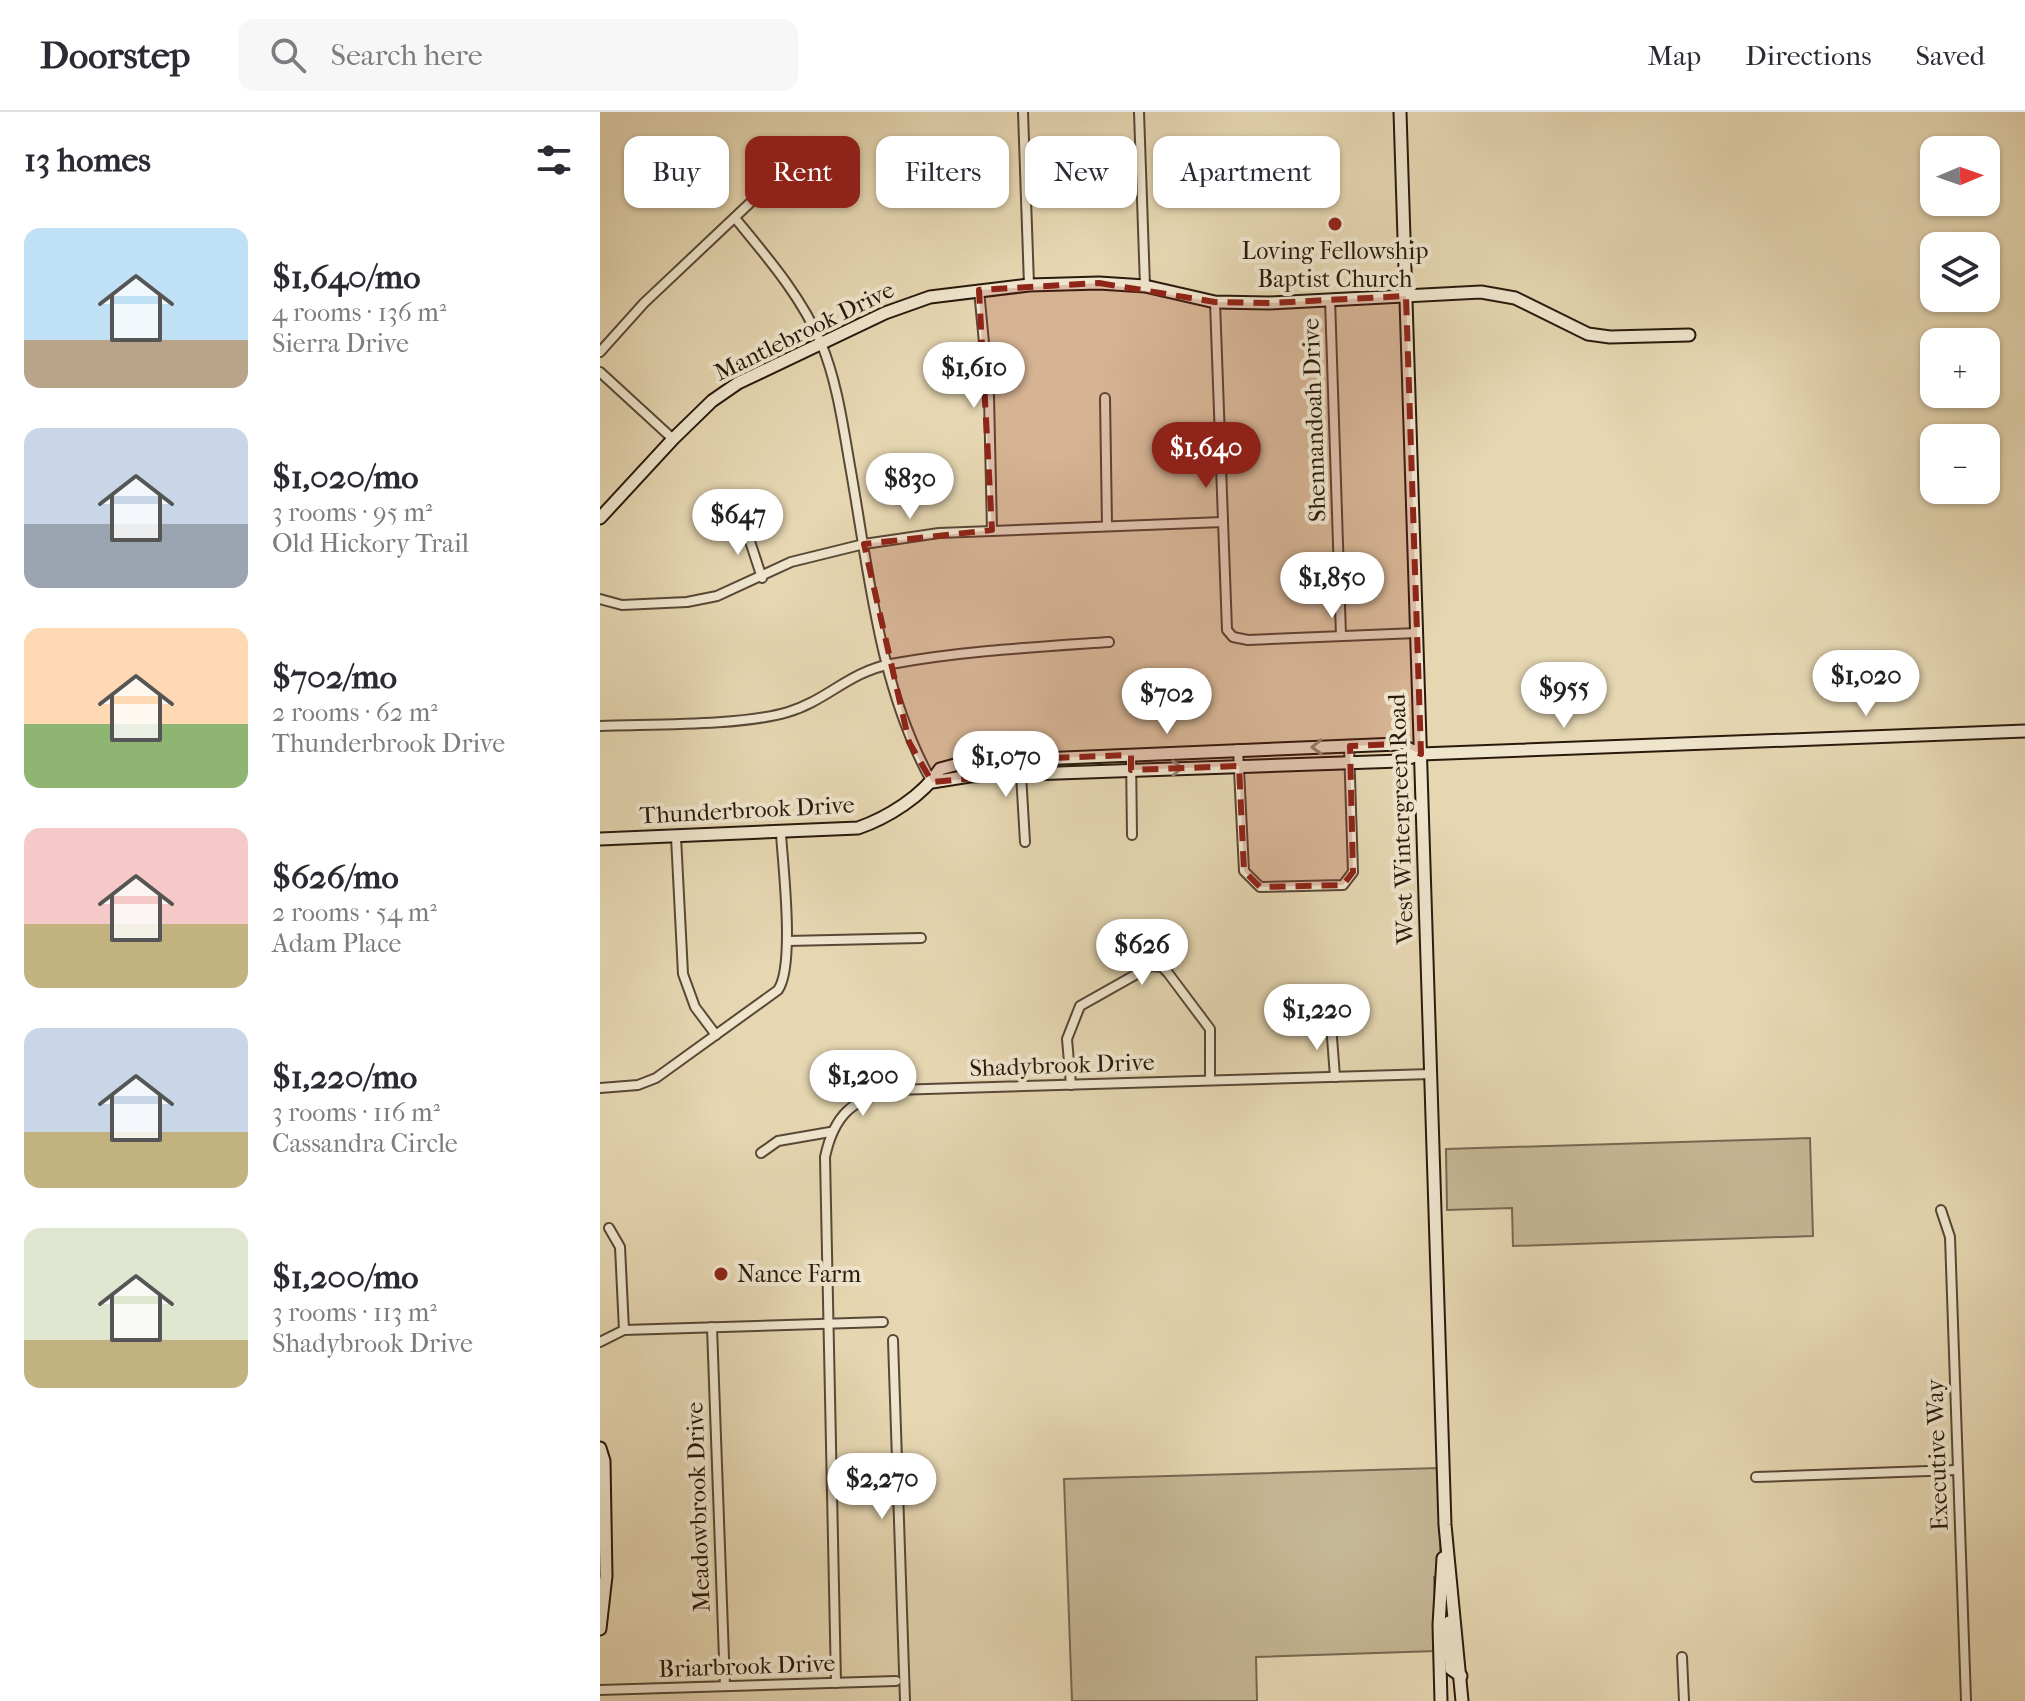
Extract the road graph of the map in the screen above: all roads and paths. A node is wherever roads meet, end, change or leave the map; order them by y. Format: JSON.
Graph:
{"nodes":[{"id":1,"x":1023,"y":112,"type":"edge"},
{"id":2,"x":1139,"y":112,"type":"edge"},
{"id":3,"x":1400,"y":112,"type":"edge"},
{"id":4,"x":745,"y":208,"type":"edge"},
{"id":5,"x":735,"y":218,"type":"junction"},
{"id":6,"x":1029,"y":285,"type":"junction"},
{"id":7,"x":1145,"y":286,"type":"junction"},
{"id":8,"x":979,"y":290,"type":"junction"},
{"id":9,"x":1406,"y":296,"type":"junction"},
{"id":10,"x":1330,"y":299,"type":"junction"},
{"id":11,"x":1215,"y":302,"type":"junction"},
{"id":12,"x":1689,"y":335,"type":"dead end"},
{"id":13,"x":821,"y":343,"type":"junction"},
{"id":14,"x":600,"y":352,"type":"edge"},
{"id":15,"x":600,"y":372,"type":"edge"},
{"id":16,"x":1105,"y":398,"type":"dead end"},
{"id":17,"x":673,"y":439,"type":"junction"},
{"id":18,"x":600,"y":518,"type":"edge"},
{"id":19,"x":1223,"y":522,"type":"junction"},
{"id":20,"x":1107,"y":525,"type":"junction"},
{"id":21,"x":745,"y":526,"type":"dead end"},
{"id":22,"x":992,"y":530,"type":"junction"},
{"id":23,"x":864,"y":544,"type":"junction"},
{"id":24,"x":762,"y":578,"type":"junction"},
{"id":25,"x":600,"y":599,"type":"edge"},
{"id":26,"x":1417,"y":633,"type":"junction"},
{"id":27,"x":1341,"y":636,"type":"junction"},
{"id":28,"x":1109,"y":642,"type":"dead end"},
{"id":29,"x":887,"y":664,"type":"junction"},
{"id":30,"x":600,"y":726,"type":"edge"},
{"id":31,"x":2025,"y":731,"type":"edge"},
{"id":32,"x":1349,"y":746,"type":"junction"},
{"id":33,"x":1238,"y":749,"type":"junction"},
{"id":34,"x":1421,"y":754,"type":"junction"},
{"id":35,"x":1131,"y":755,"type":"junction"},
{"id":36,"x":1025,"y":759,"type":"junction"},
{"id":37,"x":1350,"y":762,"type":"junction"},
{"id":38,"x":1239,"y":766,"type":"junction"},
{"id":39,"x":1131,"y":770,"type":"junction"},
{"id":40,"x":1021,"y":774,"type":"junction"},
{"id":41,"x":932,"y":782,"type":"junction"},
{"id":42,"x":781,"y":834,"type":"junction"},
{"id":43,"x":1132,"y":835,"type":"dead end"},
{"id":44,"x":676,"y":837,"type":"junction"},
{"id":45,"x":600,"y":839,"type":"edge"},
{"id":46,"x":1025,"y":842,"type":"dead end"},
{"id":47,"x":921,"y":938,"type":"dead end"},
{"id":48,"x":787,"y":941,"type":"junction"},
{"id":49,"x":1331,"y":1024,"type":"dead end"},
{"id":50,"x":716,"y":1035,"type":"junction"},
{"id":51,"x":1431,"y":1074,"type":"junction"},
{"id":52,"x":1335,"y":1077,"type":"junction"},
{"id":53,"x":1210,"y":1080,"type":"junction"},
{"id":54,"x":1071,"y":1085,"type":"junction"},
{"id":55,"x":600,"y":1088,"type":"edge"},
{"id":56,"x":830,"y":1132,"type":"junction"},
{"id":57,"x":761,"y":1153,"type":"dead end"},
{"id":58,"x":1941,"y":1210,"type":"dead end"},
{"id":59,"x":609,"y":1228,"type":"dead end"},
{"id":60,"x":883,"y":1322,"type":"dead end"},
{"id":61,"x":831,"y":1323,"type":"junction"},
{"id":62,"x":712,"y":1327,"type":"junction"},
{"id":63,"x":624,"y":1330,"type":"junction"},
{"id":64,"x":893,"y":1340,"type":"dead end"},
{"id":65,"x":600,"y":1342,"type":"edge"},
{"id":66,"x":600,"y":1448,"type":"edge"},
{"id":67,"x":1957,"y":1470,"type":"junction"},
{"id":68,"x":1756,"y":1477,"type":"dead end"},
{"id":69,"x":1445,"y":1525,"type":"junction"},
{"id":70,"x":1443,"y":1558,"type":"junction"},
{"id":71,"x":603,"y":1576,"type":"edge"},
{"id":72,"x":600,"y":1629,"type":"edge"},
{"id":73,"x":1682,"y":1657,"type":"dead end"},
{"id":74,"x":1461,"y":1676,"type":"junction"},
{"id":75,"x":896,"y":1681,"type":"dead end"},
{"id":76,"x":836,"y":1683,"type":"junction"},
{"id":77,"x":725,"y":1686,"type":"junction"},
{"id":78,"x":600,"y":1690,"type":"edge"},
{"id":79,"x":905,"y":1701,"type":"edge"},
{"id":80,"x":1441,"y":1701,"type":"edge"},
{"id":81,"x":1462,"y":1701,"type":"edge"},
{"id":82,"x":1684,"y":1701,"type":"edge"},
{"id":83,"x":1966,"y":1701,"type":"edge"}],
"edges":[{"from":1,"to":6,"type":"street"},
{"from":2,"to":7,"type":"street"},
{"from":3,"to":9,"type":"street","name":"West Wintergreen Road"},
{"from":4,"to":5,"type":"street"},
{"from":5,"to":13,"type":"street"},
{"from":5,"to":14,"type":"street"},
{"from":6,"to":7,"type":"street","name":"Mantlebrook Drive"},
{"from":6,"to":8,"type":"street","name":"Mantlebrook Drive"},
{"from":7,"to":11,"type":"street","name":"Mantlebrook Drive"},
{"from":8,"to":13,"type":"street","name":"Mantlebrook Drive"},
{"from":8,"to":22,"type":"street"},
{"from":9,"to":10,"type":"street","name":"Mantlebrook Drive"},
{"from":9,"to":12,"type":"street","name":"Mantlebrook Drive"},
{"from":9,"to":26,"type":"street","name":"West Wintergreen Road"},
{"from":10,"to":11,"type":"street","name":"Mantlebrook Drive"},
{"from":10,"to":27,"type":"street","name":"Shennandoah Drive"},
{"from":11,"to":19,"type":"street"},
{"from":13,"to":17,"type":"street","name":"Mantlebrook Drive"},
{"from":13,"to":23,"type":"street"},
{"from":15,"to":17,"type":"street"},
{"from":16,"to":20,"type":"street"},
{"from":17,"to":18,"type":"street","name":"Mantlebrook Drive"},
{"from":19,"to":20,"type":"street"},
{"from":19,"to":27,"type":"street"},
{"from":20,"to":22,"type":"street"},
{"from":21,"to":24,"type":"street"},
{"from":22,"to":23,"type":"street"},
{"from":23,"to":24,"type":"street"},
{"from":23,"to":29,"type":"street"},
{"from":24,"to":25,"type":"street"},
{"from":26,"to":27,"type":"street"},
{"from":26,"to":34,"type":"street","name":"West Wintergreen Road"},
{"from":28,"to":29,"type":"street"},
{"from":29,"to":30,"type":"street"},
{"from":29,"to":41,"type":"street"},
{"from":31,"to":34,"type":"street"},
{"from":32,"to":33,"type":"street","name":"Thunderbrook Drive","one_way":true},
{"from":32,"to":34,"type":"street","name":"Thunderbrook Drive"},
{"from":32,"to":37,"type":"street"},
{"from":33,"to":35,"type":"street","name":"Thunderbrook Drive"},
{"from":33,"to":38,"type":"street"},
{"from":34,"to":37,"type":"street"},
{"from":34,"to":51,"type":"street","name":"West Wintergreen Road"},
{"from":35,"to":36,"type":"street","name":"Thunderbrook Drive"},
{"from":35,"to":39,"type":"street"},
{"from":36,"to":40,"type":"street"},
{"from":36,"to":41,"type":"street","name":"Thunderbrook Drive"},
{"from":37,"to":38,"type":"street"},
{"from":37,"to":38,"type":"street"},
{"from":39,"to":38,"type":"street","one_way":true},
{"from":39,"to":40,"type":"street"},
{"from":39,"to":43,"type":"street"},
{"from":40,"to":41,"type":"street"},
{"from":40,"to":46,"type":"street"},
{"from":41,"to":42,"type":"street","name":"Thunderbrook Drive"},
{"from":42,"to":44,"type":"street","name":"Thunderbrook Drive"},
{"from":42,"to":48,"type":"street"},
{"from":44,"to":45,"type":"street","name":"Thunderbrook Drive"},
{"from":44,"to":50,"type":"street"},
{"from":47,"to":48,"type":"street"},
{"from":48,"to":50,"type":"street"},
{"from":49,"to":52,"type":"street"},
{"from":50,"to":55,"type":"street"},
{"from":51,"to":52,"type":"street","name":"Shadybrook Drive"},
{"from":51,"to":69,"type":"street","name":"West Wintergreen Road"},
{"from":52,"to":53,"type":"street","name":"Shadybrook Drive"},
{"from":53,"to":54,"type":"street","name":"Shadybrook Drive"},
{"from":53,"to":54,"type":"street"},
{"from":54,"to":56,"type":"street","name":"Shadybrook Drive"},
{"from":56,"to":57,"type":"street"},
{"from":56,"to":61,"type":"street"},
{"from":58,"to":67,"type":"street","name":"Executive Way"},
{"from":59,"to":63,"type":"street"},
{"from":60,"to":61,"type":"street"},
{"from":61,"to":62,"type":"street"},
{"from":61,"to":76,"type":"street"},
{"from":62,"to":63,"type":"street"},
{"from":62,"to":77,"type":"street","name":"Meadowbrook Drive"},
{"from":63,"to":65,"type":"street"},
{"from":64,"to":79,"type":"street"},
{"from":66,"to":71,"type":"street"},
{"from":67,"to":68,"type":"street"},
{"from":67,"to":83,"type":"street","name":"Executive Way"},
{"from":69,"to":70,"type":"street","name":"West Wintergreen Road"},
{"from":69,"to":74,"type":"street","name":"West Wintergreen Road"},
{"from":70,"to":74,"type":"street"},
{"from":70,"to":80,"type":"street","name":"West Wintergreen Road"},
{"from":71,"to":72,"type":"street"},
{"from":73,"to":82,"type":"street"},
{"from":74,"to":81,"type":"street","name":"West Wintergreen Road"},
{"from":75,"to":76,"type":"street","name":"Briarbrook Drive"},
{"from":76,"to":77,"type":"street","name":"Briarbrook Drive"},
{"from":77,"to":78,"type":"street","name":"Briarbrook Drive"}]}
